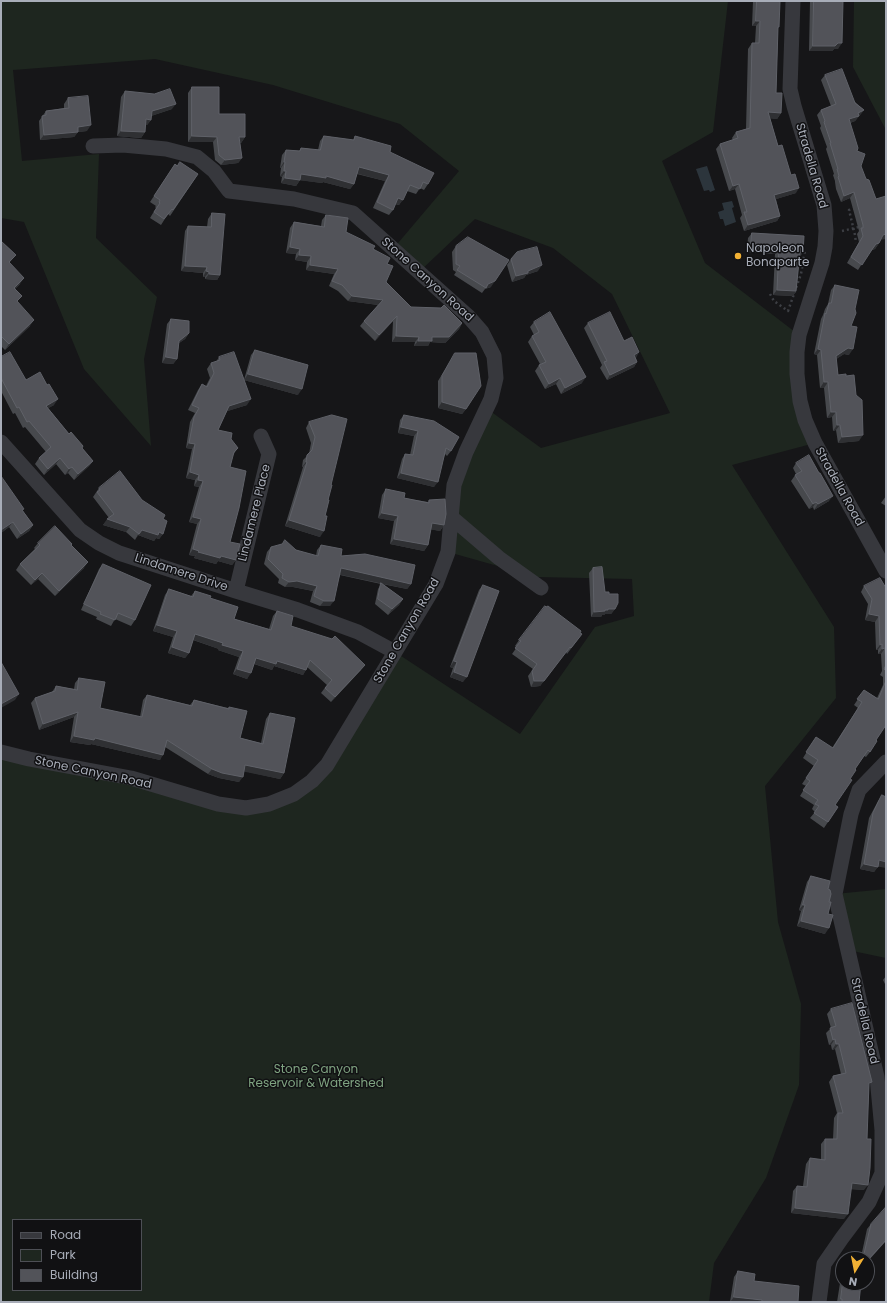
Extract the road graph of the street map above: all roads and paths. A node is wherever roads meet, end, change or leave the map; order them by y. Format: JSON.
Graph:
{"nodes":[{"id":1,"x":793,"y":1,"type":"edge"},
{"id":2,"x":93,"y":146,"type":"dead end"},
{"id":3,"x":857,"y":208,"type":"edge"},
{"id":4,"x":859,"y":227,"type":"dead end"},
{"id":5,"x":854,"y":228,"type":"junction"},
{"id":6,"x":842,"y":231,"type":"dead end"},
{"id":7,"x":856,"y":243,"type":"dead end"},
{"id":8,"x":800,"y":250,"type":"edge"},
{"id":9,"x":805,"y":250,"type":"junction"},
{"id":10,"x":810,"y":250,"type":"dead end"},
{"id":11,"x":770,"y":294,"type":"dead end"},
{"id":12,"x":261,"y":436,"type":"dead end"},
{"id":13,"x":1,"y":442,"type":"edge"},
{"id":14,"x":451,"y":517,"type":"junction"},
{"id":15,"x":886,"y":571,"type":"edge"},
{"id":16,"x":541,"y":588,"type":"dead end"},
{"id":17,"x":236,"y":591,"type":"junction"},
{"id":18,"x":395,"y":652,"type":"junction"},
{"id":19,"x":1,"y":752,"type":"edge"},
{"id":20,"x":886,"y":762,"type":"edge"},
{"id":21,"x":819,"y":1302,"type":"edge"}],
"edges":[{"from":1,"to":15,"type":"street","name":"Stradella Road"},
{"from":2,"to":14,"type":"street","name":"Stone Canyon Road"},
{"from":3,"to":5,"type":"path"},
{"from":4,"to":5,"type":"path"},
{"from":5,"to":6,"type":"path"},
{"from":5,"to":7,"type":"path"},
{"from":8,"to":9,"type":"path"},
{"from":9,"to":10,"type":"path"},
{"from":9,"to":11,"type":"path"},
{"from":12,"to":17,"type":"street","name":"Lindamere Place"},
{"from":13,"to":17,"type":"street","name":"Lindamere Drive"},
{"from":14,"to":16,"type":"street"},
{"from":14,"to":18,"type":"street","name":"Stone Canyon Road"},
{"from":17,"to":18,"type":"street","name":"Lindamere Drive"},
{"from":18,"to":19,"type":"street","name":"Stone Canyon Road"},
{"from":20,"to":21,"type":"street","name":"Stradella Road"}]}
